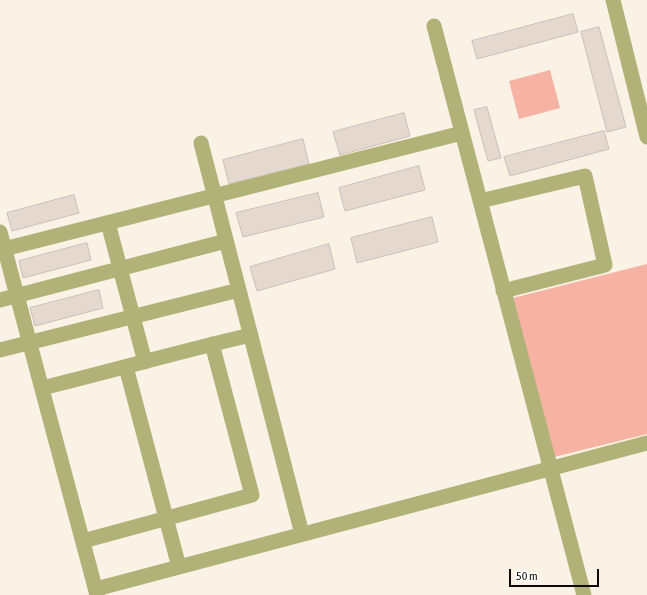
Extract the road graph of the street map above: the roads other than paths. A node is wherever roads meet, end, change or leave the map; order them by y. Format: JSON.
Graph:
{"nodes":[{"id":1,"x":613,"y":0,"type":"edge"},
{"id":2,"x":434,"y":26,"type":"dead end"},
{"id":3,"x":462,"y":133,"type":"junction"},
{"id":4,"x":647,"y":137,"type":"edge"},
{"id":5,"x":201,"y":143,"type":"dead end"},
{"id":6,"x":215,"y":196,"type":"junction"},
{"id":7,"x":480,"y":200,"type":"junction"},
{"id":8,"x":108,"y":223,"type":"junction"},
{"id":9,"x":0,"y":232,"type":"edge"},
{"id":10,"x":226,"y":242,"type":"junction"},
{"id":11,"x":2,"y":250,"type":"edge"},
{"id":12,"x":120,"y":269,"type":"junction"},
{"id":13,"x":239,"y":290,"type":"junction"},
{"id":14,"x":503,"y":291,"type":"junction"},
{"id":15,"x":17,"y":296,"type":"junction"},
{"id":16,"x":0,"y":300,"type":"edge"},
{"id":17,"x":133,"y":317,"type":"junction"},
{"id":18,"x":250,"y":335,"type":"junction"},
{"id":19,"x":30,"y":343,"type":"junction"},
{"id":20,"x":212,"y":344,"type":"junction"},
{"id":21,"x":0,"y":350,"type":"edge"},
{"id":22,"x":145,"y":362,"type":"junction"},
{"id":23,"x":126,"y":367,"type":"junction"},
{"id":24,"x":42,"y":388,"type":"junction"},
{"id":25,"x":647,"y":443,"type":"edge"},
{"id":26,"x":550,"y":469,"type":"junction"},
{"id":27,"x":166,"y":518,"type":"junction"},
{"id":28,"x":302,"y":534,"type":"junction"},
{"id":29,"x":83,"y":541,"type":"junction"},
{"id":30,"x":179,"y":567,"type":"junction"},
{"id":31,"x":97,"y":592,"type":"edge"},
{"id":32,"x":584,"y":595,"type":"edge"}],
"edges":[{"from":1,"to":4,"type":"lane"},
{"from":2,"to":3,"type":"lane"},
{"from":3,"to":6,"type":"lane"},
{"from":3,"to":7,"type":"lane"},
{"from":5,"to":6,"type":"lane"},
{"from":6,"to":8,"type":"lane"},
{"from":6,"to":10,"type":"lane"},
{"from":7,"to":14,"type":"lane"},
{"from":7,"to":14,"type":"lane"},
{"from":8,"to":11,"type":"lane"},
{"from":8,"to":12,"type":"lane"},
{"from":9,"to":11,"type":"lane"},
{"from":10,"to":12,"type":"lane"},
{"from":10,"to":13,"type":"lane"},
{"from":11,"to":15,"type":"lane"},
{"from":12,"to":15,"type":"lane"},
{"from":12,"to":17,"type":"lane"},
{"from":13,"to":17,"type":"lane"},
{"from":13,"to":18,"type":"lane"},
{"from":14,"to":26,"type":"lane"},
{"from":15,"to":16,"type":"lane"},
{"from":15,"to":19,"type":"lane"},
{"from":17,"to":19,"type":"lane"},
{"from":17,"to":22,"type":"lane"},
{"from":18,"to":20,"type":"lane"},
{"from":18,"to":28,"type":"lane"},
{"from":19,"to":21,"type":"lane"},
{"from":19,"to":24,"type":"lane"},
{"from":20,"to":22,"type":"lane"},
{"from":20,"to":27,"type":"lane"},
{"from":22,"to":23,"type":"lane"},
{"from":23,"to":24,"type":"lane"},
{"from":23,"to":27,"type":"lane"},
{"from":24,"to":29,"type":"lane"},
{"from":25,"to":26,"type":"lane"},
{"from":26,"to":28,"type":"lane"},
{"from":26,"to":32,"type":"lane"},
{"from":27,"to":29,"type":"lane"},
{"from":27,"to":30,"type":"lane"},
{"from":28,"to":30,"type":"lane"},
{"from":29,"to":31,"type":"lane"},
{"from":30,"to":31,"type":"lane"}]}
